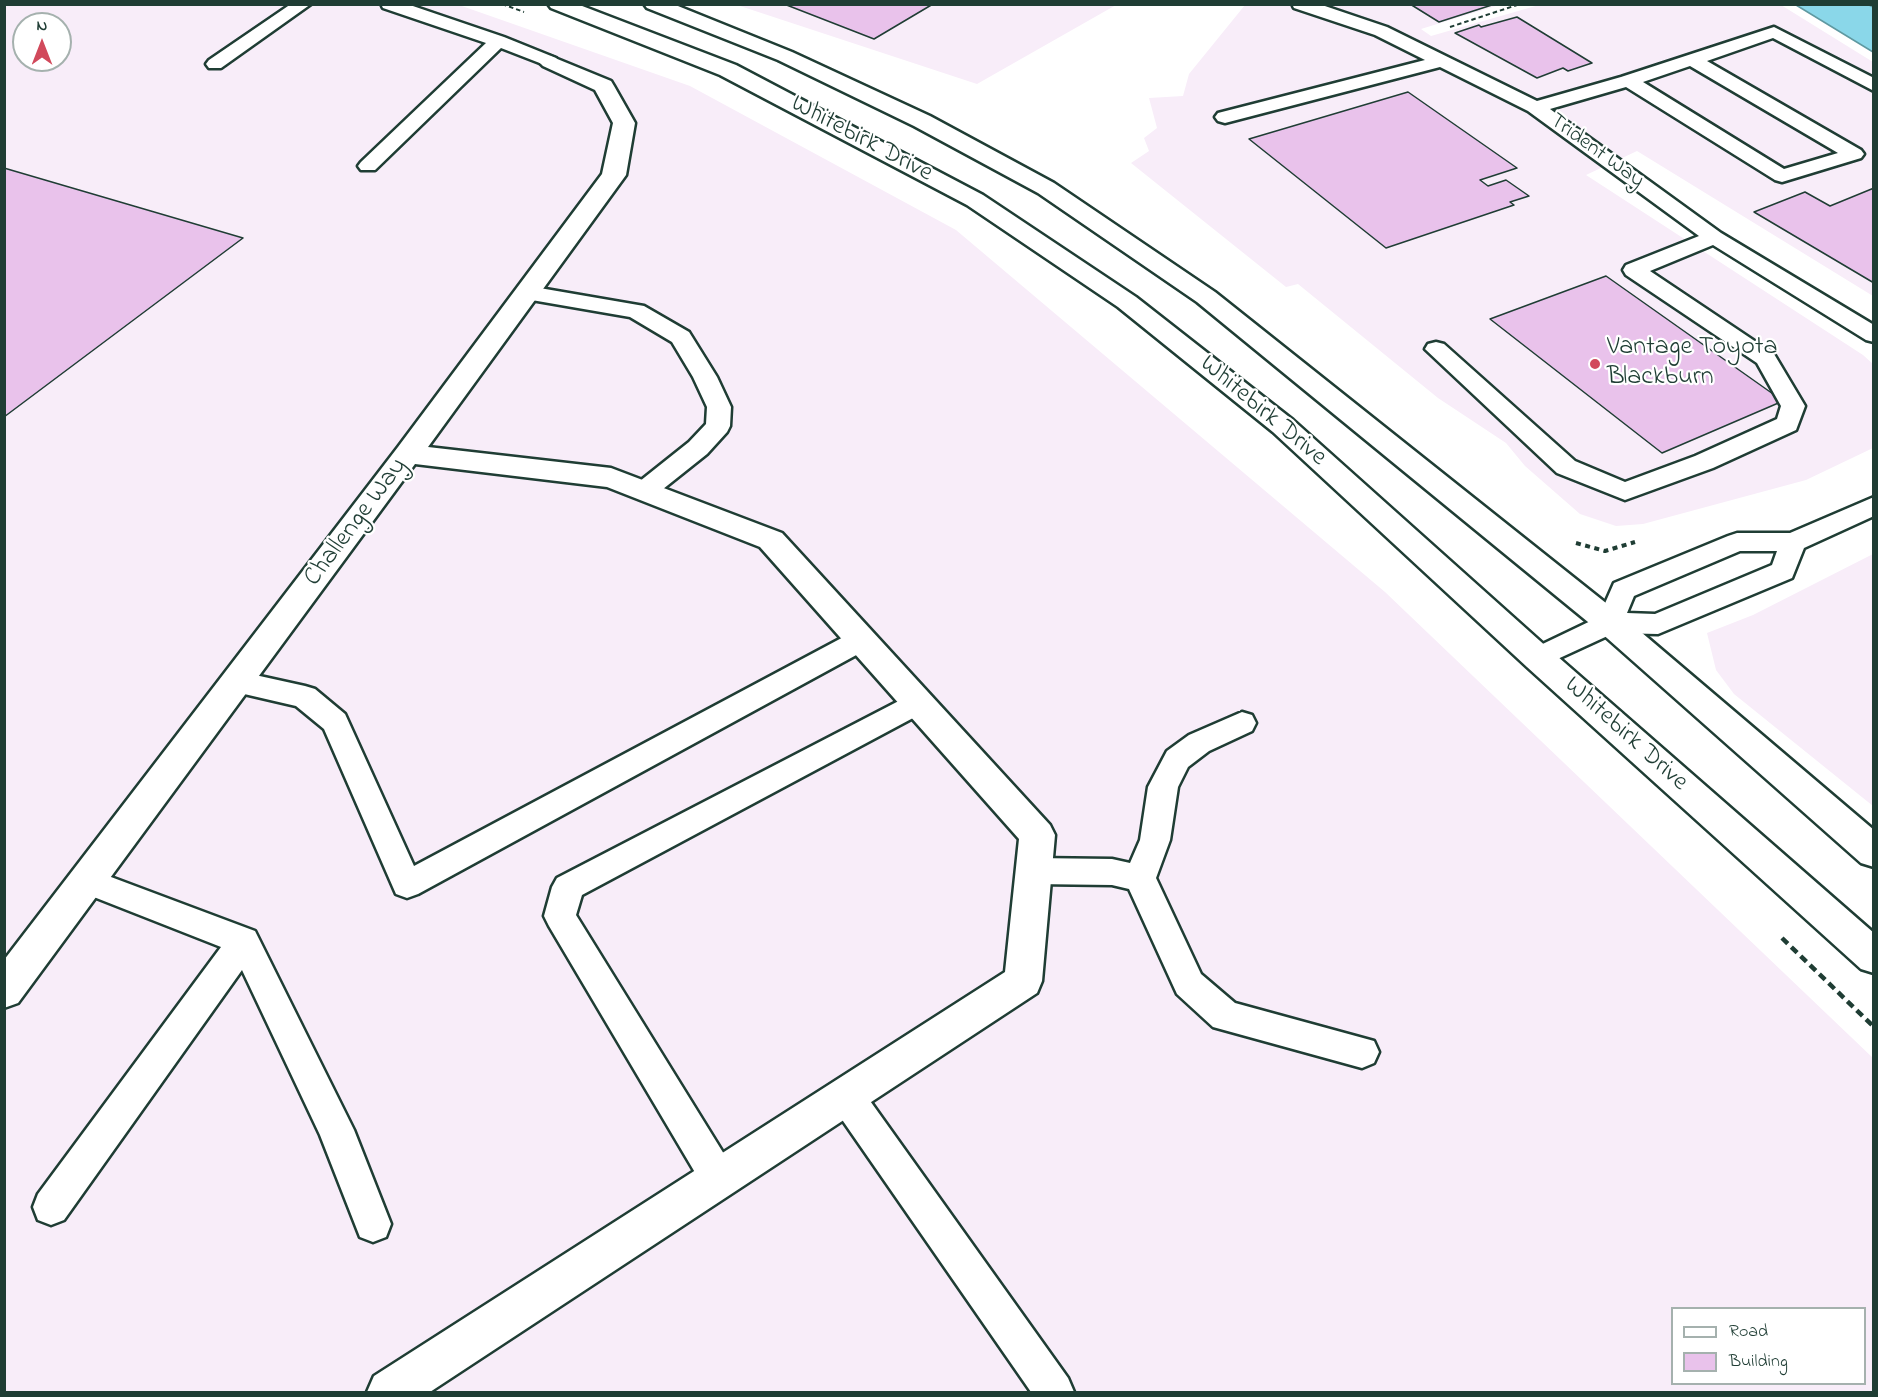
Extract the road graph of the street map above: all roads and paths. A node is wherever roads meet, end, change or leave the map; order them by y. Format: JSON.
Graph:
{"nodes":[{"id":1,"x":303,"y":4,"type":"edge"},
{"id":2,"x":389,"y":4,"type":"edge"},
{"id":3,"x":558,"y":4,"type":"edge"},
{"id":4,"x":654,"y":4,"type":"edge"},
{"id":5,"x":1300,"y":4,"type":"edge"},
{"id":6,"x":1520,"y":4,"type":"edge"},
{"id":7,"x":498,"y":41,"type":"junction"},
{"id":8,"x":1401,"y":42,"type":"junction"},
{"id":9,"x":1694,"y":60,"type":"junction"},
{"id":10,"x":1441,"y":61,"type":"junction"},
{"id":11,"x":550,"y":62,"type":"joint"},
{"id":12,"x":215,"y":64,"type":"dead end"},
{"id":13,"x":1628,"y":81,"type":"junction"},
{"id":14,"x":1874,"y":86,"type":"edge"},
{"id":15,"x":1535,"y":107,"type":"junction"},
{"id":16,"x":1225,"y":117,"type":"dead end"},
{"id":17,"x":368,"y":166,"type":"dead end"},
{"id":18,"x":1714,"y":237,"type":"junction"},
{"id":19,"x":528,"y":293,"type":"junction"},
{"id":20,"x":1874,"y":335,"type":"edge"},
{"id":21,"x":1436,"y":349,"type":"dead end"},
{"id":22,"x":408,"y":454,"type":"junction"},
{"id":23,"x":644,"y":490,"type":"junction"},
{"id":24,"x":1868,"y":513,"type":"edge"},
{"id":25,"x":1793,"y":542,"type":"junction"},
{"id":26,"x":1610,"y":622,"type":"junction"},
{"id":27,"x":861,"y":640,"type":"junction"},
{"id":28,"x":1538,"y":658,"type":"junction"},
{"id":29,"x":237,"y":682,"type":"junction"},
{"id":30,"x":918,"y":702,"type":"junction"},
{"id":31,"x":1242,"y":723,"type":"dead end"},
{"id":32,"x":1874,"y":852,"type":"edge"},
{"id":33,"x":1034,"y":871,"type":"junction"},
{"id":34,"x":1140,"y":878,"type":"junction"},
{"id":35,"x":87,"y":881,"type":"junction"},
{"id":36,"x":244,"y":941,"type":"junction"},
{"id":37,"x":1874,"y":957,"type":"edge"},
{"id":38,"x":5,"y":989,"type":"edge"},
{"id":39,"x":1362,"y":1052,"type":"dead end"},
{"id":40,"x":846,"y":1096,"type":"junction"},
{"id":41,"x":719,"y":1179,"type":"junction"},
{"id":42,"x":51,"y":1207,"type":"dead end"},
{"id":43,"x":373,"y":1224,"type":"dead end"},
{"id":44,"x":390,"y":1392,"type":"edge"},
{"id":45,"x":1054,"y":1392,"type":"edge"}],
"edges":[{"from":1,"to":12,"type":"lane"},
{"from":2,"to":7,"type":"lane"},
{"from":3,"to":28,"type":"main road","name":"Whitebirk Drive"},
{"from":4,"to":26,"type":"main road","name":"Whitebirk Drive"},
{"from":5,"to":8,"type":"lane","name":"Trident Way"},
{"from":6,"to":8,"type":"path"},
{"from":7,"to":11,"type":"lane"},
{"from":7,"to":17,"type":"lane"},
{"from":8,"to":10,"type":"lane","name":"Trident Way"},
{"from":9,"to":13,"type":"lane"},
{"from":9,"to":13,"type":"lane"},
{"from":9,"to":14,"type":"lane"},
{"from":10,"to":15,"type":"lane","name":"Trident Way"},
{"from":10,"to":16,"type":"lane"},
{"from":11,"to":19,"type":"main road","name":"Challenge Way"},
{"from":13,"to":15,"type":"lane"},
{"from":15,"to":18,"type":"lane","name":"Trident Way"},
{"from":18,"to":20,"type":"lane","name":"Trident Way"},
{"from":18,"to":21,"type":"lane"},
{"from":19,"to":22,"type":"main road","name":"Challenge Way"},
{"from":19,"to":23,"type":"lane"},
{"from":22,"to":23,"type":"main road"},
{"from":22,"to":29,"type":"main road","name":"Challenge Way"},
{"from":23,"to":27,"type":"main road"},
{"from":24,"to":25,"type":"lane"},
{"from":25,"to":26,"type":"lane"},
{"from":25,"to":26,"type":"lane"},
{"from":26,"to":28,"type":"lane"},
{"from":26,"to":32,"type":"main road","name":"Whitebirk Drive"},
{"from":27,"to":29,"type":"lane"},
{"from":27,"to":30,"type":"main road"},
{"from":28,"to":37,"type":"main road","name":"Whitebirk Drive"},
{"from":29,"to":35,"type":"main road","name":"Challenge Way"},
{"from":30,"to":33,"type":"main road"},
{"from":30,"to":41,"type":"lane"},
{"from":31,"to":34,"type":"lane"},
{"from":33,"to":34,"type":"lane"},
{"from":33,"to":40,"type":"main road"},
{"from":34,"to":39,"type":"lane"},
{"from":35,"to":36,"type":"lane"},
{"from":35,"to":38,"type":"main road","name":"Challenge Way"},
{"from":36,"to":42,"type":"lane"},
{"from":36,"to":43,"type":"lane"},
{"from":40,"to":41,"type":"main road"},
{"from":40,"to":45,"type":"lane"},
{"from":41,"to":44,"type":"main road"}]}
